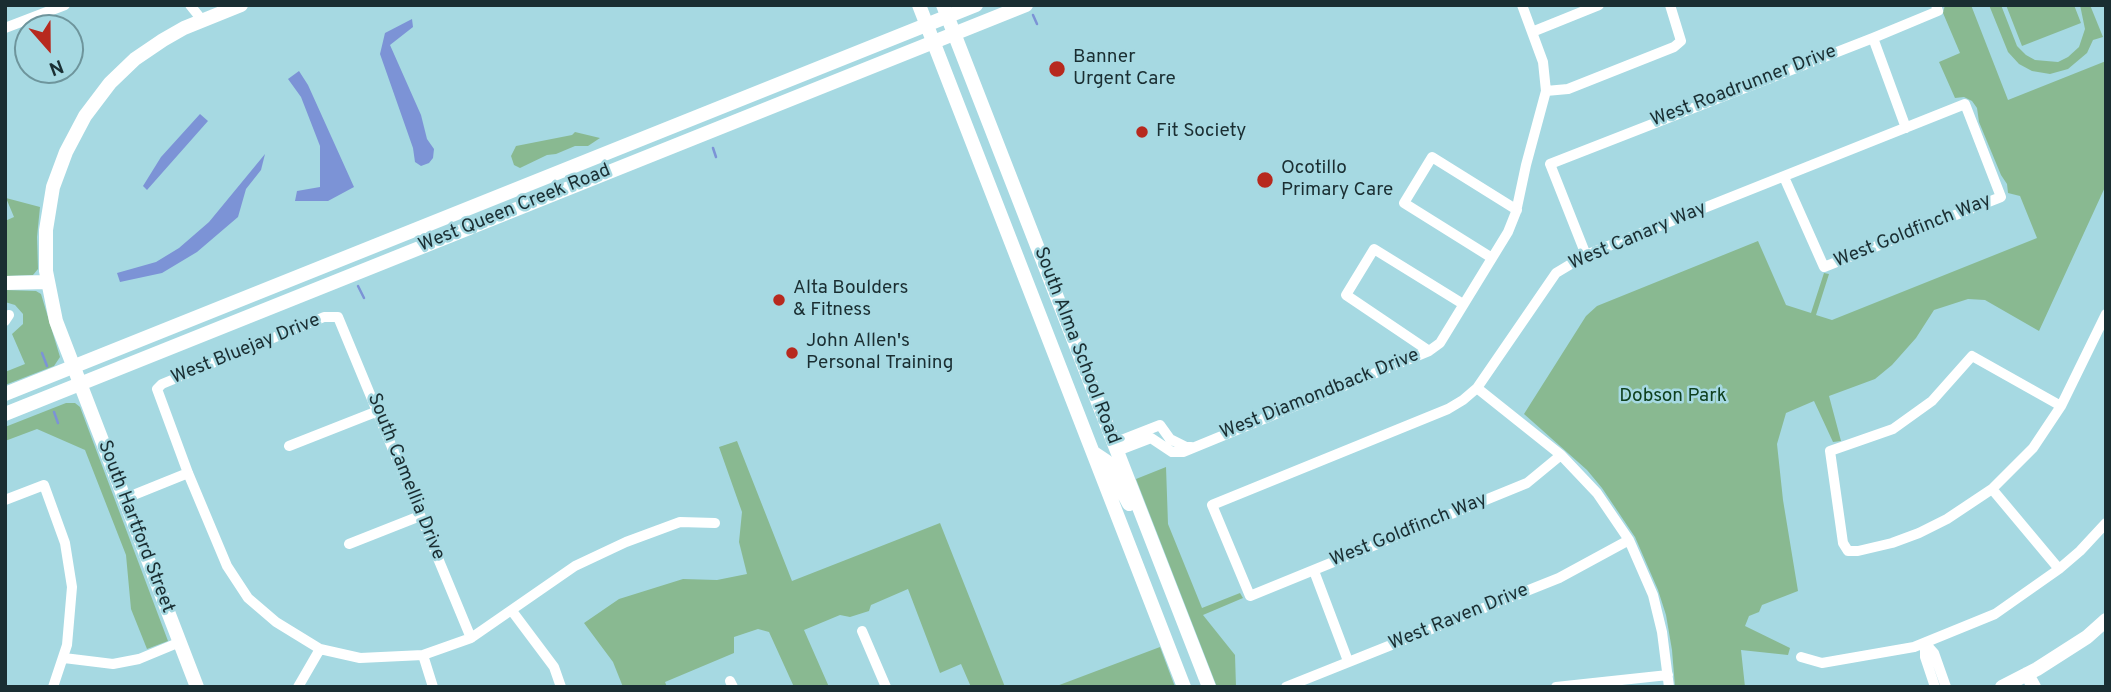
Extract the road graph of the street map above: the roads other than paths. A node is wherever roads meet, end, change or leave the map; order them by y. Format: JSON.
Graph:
{"nodes":[{"id":1,"x":65,"y":5,"type":"edge"},
{"id":2,"x":190,"y":5,"type":"edge"},
{"id":3,"x":201,"y":5,"type":"edge"},
{"id":4,"x":241,"y":5,"type":"edge"},
{"id":5,"x":919,"y":5,"type":"edge"},
{"id":6,"x":976,"y":5,"type":"edge"},
{"id":7,"x":1026,"y":5,"type":"edge"},
{"id":8,"x":1521,"y":5,"type":"edge"},
{"id":9,"x":1599,"y":5,"type":"edge"},
{"id":10,"x":1670,"y":5,"type":"edge"},
{"id":11,"x":1937,"y":8,"type":"edge"},
{"id":12,"x":945,"y":11,"type":"edge"},
{"id":13,"x":202,"y":20,"type":"junction"},
{"id":14,"x":926,"y":25,"type":"junction"},
{"id":15,"x":5,"y":28,"type":"edge"},
{"id":16,"x":1532,"y":33,"type":"junction"},
{"id":17,"x":954,"y":34,"type":"junction"},
{"id":18,"x":1873,"y":38,"type":"junction"},
{"id":19,"x":933,"y":42,"type":"junction"},
{"id":20,"x":816,"y":69,"type":"junction"},
{"id":21,"x":1546,"y":92,"type":"junction"},
{"id":22,"x":749,"y":116,"type":"junction"},
{"id":23,"x":1906,"y":128,"type":"junction"},
{"id":24,"x":1784,"y":177,"type":"junction"},
{"id":25,"x":2001,"y":197,"type":"joint"},
{"id":26,"x":1517,"y":210,"type":"junction"},
{"id":27,"x":1586,"y":256,"type":"junction"},
{"id":28,"x":1492,"y":258,"type":"junction"},
{"id":29,"x":5,"y":282,"type":"edge"},
{"id":30,"x":48,"y":282,"type":"junction"},
{"id":31,"x":1463,"y":304,"type":"junction"},
{"id":32,"x":2106,"y":314,"type":"edge"},
{"id":33,"x":338,"y":317,"type":"joint"},
{"id":34,"x":1429,"y":351,"type":"junction"},
{"id":35,"x":73,"y":366,"type":"junction"},
{"id":36,"x":80,"y":384,"type":"junction"},
{"id":37,"x":1477,"y":388,"type":"junction"},
{"id":38,"x":5,"y":394,"type":"edge"},
{"id":39,"x":2061,"y":406,"type":"junction"},
{"id":40,"x":378,"y":411,"type":"junction"},
{"id":41,"x":5,"y":414,"type":"edge"},
{"id":42,"x":289,"y":446,"type":"dead end"},
{"id":43,"x":1115,"y":447,"type":"junction"},
{"id":44,"x":1191,"y":447,"type":"junction"},
{"id":45,"x":1093,"y":452,"type":"junction"},
{"id":46,"x":1561,"y":455,"type":"junction"},
{"id":47,"x":188,"y":473,"type":"junction"},
{"id":48,"x":1992,"y":489,"type":"junction"},
{"id":49,"x":125,"y":498,"type":"junction"},
{"id":50,"x":5,"y":500,"type":"edge"},
{"id":51,"x":420,"y":516,"type":"junction"},
{"id":52,"x":715,"y":523,"type":"dead end"},
{"id":53,"x":2106,"y":523,"type":"edge"},
{"id":54,"x":1147,"y":527,"type":"junction"},
{"id":55,"x":1629,"y":540,"type":"junction"},
{"id":56,"x":349,"y":544,"type":"dead end"},
{"id":57,"x":2059,"y":569,"type":"junction"},
{"id":58,"x":1314,"y":571,"type":"junction"},
{"id":59,"x":1250,"y":596,"type":"joint"},
{"id":60,"x":512,"y":611,"type":"junction"},
{"id":61,"x":2106,"y":620,"type":"edge"},
{"id":62,"x":862,"y":631,"type":"dead end"},
{"id":63,"x":471,"y":638,"type":"junction"},
{"id":64,"x":180,"y":642,"type":"junction"},
{"id":65,"x":1925,"y":643,"type":"junction"},
{"id":66,"x":320,"y":649,"type":"junction"},
{"id":67,"x":423,"y":655,"type":"junction"},
{"id":68,"x":1801,"y":657,"type":"dead end"},
{"id":69,"x":64,"y":658,"type":"junction"},
{"id":70,"x":1348,"y":662,"type":"junction"},
{"id":71,"x":1668,"y":675,"type":"junction"},
{"id":72,"x":2031,"y":680,"type":"edge"},
{"id":73,"x":53,"y":687,"type":"edge"},
{"id":74,"x":197,"y":687,"type":"edge"},
{"id":75,"x":298,"y":687,"type":"edge"},
{"id":76,"x":433,"y":687,"type":"edge"},
{"id":77,"x":561,"y":687,"type":"edge"},
{"id":78,"x":886,"y":687,"type":"edge"},
{"id":79,"x":1184,"y":687,"type":"edge"},
{"id":80,"x":1209,"y":687,"type":"edge"},
{"id":81,"x":1286,"y":687,"type":"edge"},
{"id":82,"x":1556,"y":687,"type":"edge"},
{"id":83,"x":1669,"y":687,"type":"edge"},
{"id":84,"x":1935,"y":687,"type":"edge"},
{"id":85,"x":1945,"y":687,"type":"edge"},
{"id":86,"x":2002,"y":687,"type":"edge"}],
"edges":[{"from":1,"to":15,"type":"street"},
{"from":2,"to":13,"type":"street"},
{"from":3,"to":13,"type":"street"},
{"from":4,"to":13,"type":"main road","name":"South Hartford Street"},
{"from":5,"to":14,"type":"main road","name":"South Alma School Road"},
{"from":6,"to":12,"type":"main road","name":"West Queen Creek Road"},
{"from":7,"to":17,"type":"main road","name":"West Queen Creek Road"},
{"from":8,"to":16,"type":"street"},
{"from":9,"to":16,"type":"street"},
{"from":10,"to":21,"type":"street"},
{"from":11,"to":18,"type":"street","name":"West Roadrunner Drive"},
{"from":12,"to":14,"type":"main road","name":"West Queen Creek Road"},
{"from":12,"to":17,"type":"main road","name":"South Alma School Road"},
{"from":13,"to":30,"type":"main road","name":"South Hartford Street"},
{"from":14,"to":19,"type":"main road","name":"South Alma School Road"},
{"from":14,"to":20,"type":"main road","name":"West Queen Creek Road"},
{"from":16,"to":21,"type":"street"},
{"from":17,"to":19,"type":"main road","name":"West Queen Creek Road"},
{"from":17,"to":43,"type":"main road","name":"South Alma School Road"},
{"from":18,"to":23,"type":"street"},
{"from":18,"to":27,"type":"street","name":"West Roadrunner Drive"},
{"from":19,"to":22,"type":"main road","name":"West Queen Creek Road"},
{"from":19,"to":45,"type":"main road","name":"South Alma School Road"},
{"from":20,"to":22,"type":"main road"},
{"from":20,"to":35,"type":"main road","name":"West Queen Creek Road"},
{"from":21,"to":26,"type":"street","name":"West Diamondback Drive"},
{"from":22,"to":36,"type":"main road","name":"West Queen Creek Road"},
{"from":23,"to":24,"type":"street","name":"West Canary Way"},
{"from":23,"to":25,"type":"street","name":"West Canary Way"},
{"from":24,"to":25,"type":"street","name":"West Goldfinch Way"},
{"from":24,"to":27,"type":"street","name":"West Canary Way"},
{"from":26,"to":28,"type":"street","name":"West Diamondback Drive"},
{"from":26,"to":28,"type":"street"},
{"from":27,"to":37,"type":"street","name":"West Canary Way"},
{"from":28,"to":31,"type":"street","name":"West Diamondback Drive"},
{"from":29,"to":30,"type":"main road"},
{"from":30,"to":35,"type":"main road","name":"South Hartford Street"},
{"from":31,"to":34,"type":"street","name":"West Diamondback Drive"},
{"from":31,"to":34,"type":"street"},
{"from":32,"to":39,"type":"street"},
{"from":33,"to":40,"type":"street","name":"South Camellia Drive"},
{"from":33,"to":47,"type":"street","name":"West Bluejay Drive"},
{"from":34,"to":44,"type":"street","name":"West Diamondback Drive"},
{"from":35,"to":36,"type":"main road","name":"South Hartford Street"},
{"from":35,"to":38,"type":"main road","name":"West Queen Creek Road"},
{"from":36,"to":41,"type":"main road","name":"West Queen Creek Road"},
{"from":36,"to":49,"type":"main road","name":"South Hartford Street"},
{"from":37,"to":46,"type":"street"},
{"from":37,"to":59,"type":"street","name":"West Canary Way"},
{"from":39,"to":48,"type":"street"},
{"from":39,"to":48,"type":"street"},
{"from":40,"to":42,"type":"street"},
{"from":40,"to":51,"type":"street","name":"South Camellia Drive"},
{"from":43,"to":44,"type":"street","name":"West Diamondback Drive"},
{"from":43,"to":44,"type":"street"},
{"from":43,"to":54,"type":"main road","name":"South Alma School Road"},
{"from":45,"to":54,"type":"main road"},
{"from":45,"to":79,"type":"main road","name":"South Alma School Road"},
{"from":46,"to":55,"type":"street"},
{"from":46,"to":58,"type":"street","name":"West Goldfinch Way"},
{"from":47,"to":49,"type":"street"},
{"from":47,"to":66,"type":"street"},
{"from":48,"to":57,"type":"street"},
{"from":49,"to":64,"type":"main road","name":"South Hartford Street"},
{"from":50,"to":69,"type":"street"},
{"from":51,"to":56,"type":"street"},
{"from":51,"to":63,"type":"street","name":"South Camellia Drive"},
{"from":52,"to":60,"type":"street"},
{"from":53,"to":57,"type":"street"},
{"from":54,"to":80,"type":"main road","name":"South Alma School Road"},
{"from":55,"to":70,"type":"street","name":"West Raven Drive"},
{"from":55,"to":71,"type":"street"},
{"from":57,"to":65,"type":"street"},
{"from":58,"to":59,"type":"street","name":"West Goldfinch Way"},
{"from":58,"to":70,"type":"street"},
{"from":60,"to":63,"type":"street"},
{"from":60,"to":77,"type":"street"},
{"from":61,"to":72,"type":"main road"},
{"from":62,"to":78,"type":"street"},
{"from":63,"to":67,"type":"street"},
{"from":64,"to":69,"type":"street"},
{"from":64,"to":74,"type":"main road","name":"South Hartford Street"},
{"from":65,"to":68,"type":"street"},
{"from":65,"to":84,"type":"street"},
{"from":65,"to":85,"type":"street"},
{"from":66,"to":67,"type":"street"},
{"from":66,"to":75,"type":"street"},
{"from":67,"to":76,"type":"street"},
{"from":69,"to":73,"type":"street"},
{"from":70,"to":81,"type":"street","name":"West Raven Drive"},
{"from":71,"to":82,"type":"street"},
{"from":71,"to":83,"type":"street"},
{"from":72,"to":86,"type":"main road"}]}
